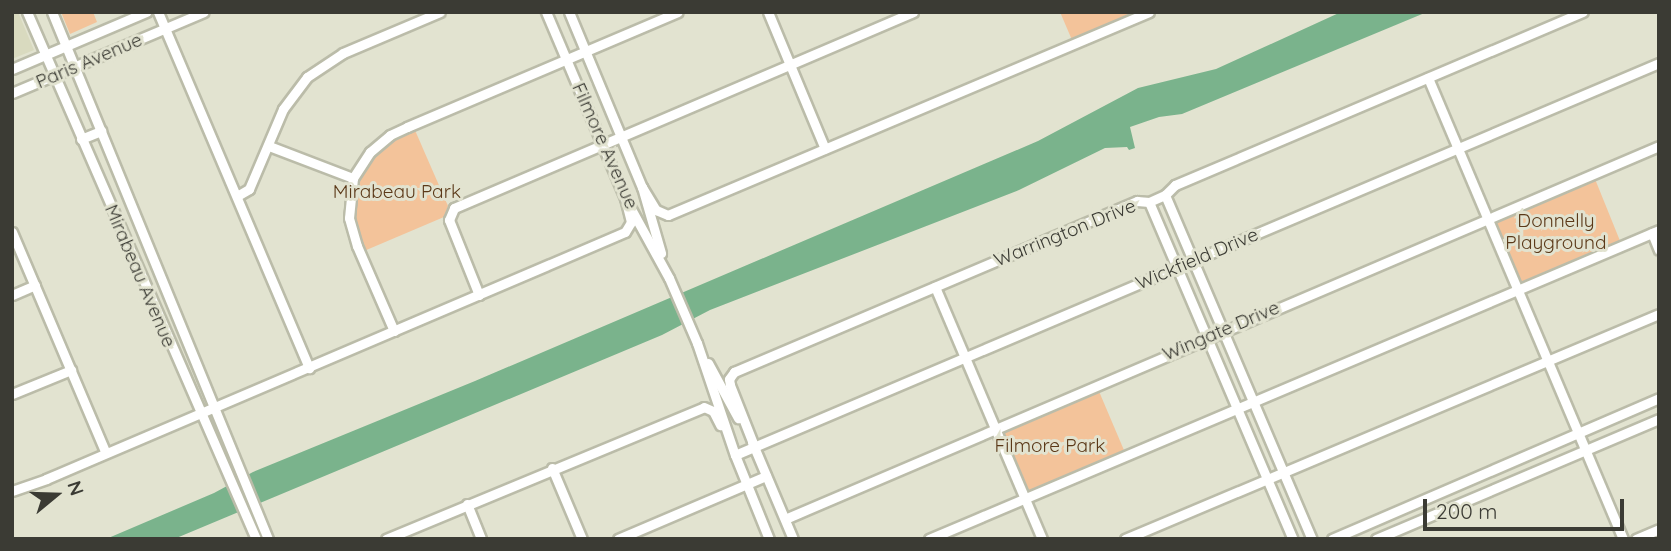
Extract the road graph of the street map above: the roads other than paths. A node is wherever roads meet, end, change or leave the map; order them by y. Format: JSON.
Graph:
{"nodes":[{"id":1,"x":27,"y":12,"type":"edge"},
{"id":2,"x":52,"y":12,"type":"edge"},
{"id":3,"x":146,"y":12,"type":"edge"},
{"id":4,"x":158,"y":12,"type":"edge"},
{"id":5,"x":204,"y":12,"type":"edge"},
{"id":6,"x":440,"y":12,"type":"edge"},
{"id":7,"x":546,"y":12,"type":"edge"},
{"id":8,"x":569,"y":12,"type":"edge"},
{"id":9,"x":678,"y":12,"type":"edge"},
{"id":10,"x":768,"y":12,"type":"edge"},
{"id":11,"x":913,"y":12,"type":"edge"},
{"id":12,"x":1149,"y":12,"type":"edge"},
{"id":13,"x":1583,"y":12,"type":"edge"},
{"id":14,"x":165,"y":28,"type":"junction"},
{"id":15,"x":66,"y":46,"type":"junction"},
{"id":16,"x":586,"y":51,"type":"junction"},
{"id":17,"x":46,"y":55,"type":"junction"},
{"id":18,"x":566,"y":59,"type":"junction"},
{"id":19,"x":790,"y":64,"type":"junction"},
{"id":20,"x":1659,"y":64,"type":"edge"},
{"id":21,"x":75,"y":67,"type":"junction"},
{"id":22,"x":12,"y":69,"type":"edge"},
{"id":23,"x":54,"y":75,"type":"junction"},
{"id":24,"x":1428,"y":79,"type":"junction"},
{"id":25,"x":12,"y":93,"type":"edge"},
{"id":26,"x":101,"y":131,"type":"junction"},
{"id":27,"x":622,"y":136,"type":"junction"},
{"id":28,"x":81,"y":139,"type":"junction"},
{"id":29,"x":603,"y":144,"type":"junction"},
{"id":30,"x":269,"y":146,"type":"junction"},
{"id":31,"x":1659,"y":146,"type":"edge"},
{"id":32,"x":1457,"y":148,"type":"junction"},
{"id":33,"x":825,"y":149,"type":"junction"},
{"id":34,"x":353,"y":178,"type":"junction"},
{"id":35,"x":642,"y":187,"type":"junction"},
{"id":36,"x":1165,"y":195,"type":"junction"},
{"id":37,"x":237,"y":196,"type":"junction"},
{"id":38,"x":625,"y":198,"type":"junction"},
{"id":39,"x":1149,"y":202,"type":"junction"},
{"id":40,"x":1487,"y":218,"type":"junction"},
{"id":41,"x":12,"y":232,"type":"edge"},
{"id":42,"x":1655,"y":232,"type":"edge"},
{"id":43,"x":1659,"y":250,"type":"edge"},
{"id":44,"x":1194,"y":261,"type":"junction"},
{"id":45,"x":1177,"y":268,"type":"junction"},
{"id":46,"x":669,"y":278,"type":"junction"},
{"id":47,"x":35,"y":285,"type":"junction"},
{"id":48,"x":935,"y":287,"type":"junction"},
{"id":49,"x":1518,"y":290,"type":"junction"},
{"id":50,"x":12,"y":295,"type":"edge"},
{"id":51,"x":479,"y":295,"type":"junction"},
{"id":52,"x":1659,"y":314,"type":"edge"},
{"id":53,"x":1224,"y":330,"type":"junction"},
{"id":54,"x":394,"y":331,"type":"junction"},
{"id":55,"x":1206,"y":338,"type":"junction"},
{"id":56,"x":697,"y":343,"type":"junction"},
{"id":57,"x":191,"y":351,"type":"junction"},
{"id":58,"x":176,"y":358,"type":"junction"},
{"id":59,"x":965,"y":358,"type":"junction"},
{"id":60,"x":1547,"y":360,"type":"junction"},
{"id":61,"x":309,"y":368,"type":"junction"},
{"id":62,"x":71,"y":370,"type":"junction"},
{"id":63,"x":12,"y":394,"type":"edge"},
{"id":64,"x":1659,"y":398,"type":"edge"},
{"id":65,"x":1254,"y":402,"type":"junction"},
{"id":66,"x":214,"y":407,"type":"junction"},
{"id":67,"x":1237,"y":409,"type":"junction"},
{"id":68,"x":199,"y":413,"type":"junction"},
{"id":69,"x":1659,"y":419,"type":"edge"},
{"id":70,"x":995,"y":428,"type":"junction"},
{"id":71,"x":1578,"y":432,"type":"junction"},
{"id":72,"x":754,"y":446,"type":"junction"},
{"id":73,"x":1586,"y":451,"type":"junction"},
{"id":74,"x":106,"y":453,"type":"junction"},
{"id":75,"x":734,"y":455,"type":"junction"},
{"id":76,"x":230,"y":464,"type":"junction"},
{"id":77,"x":552,"y":468,"type":"junction"},
{"id":78,"x":1284,"y":472,"type":"junction"},
{"id":79,"x":766,"y":476,"type":"junction"},
{"id":80,"x":1267,"y":480,"type":"junction"},
{"id":81,"x":746,"y":484,"type":"junction"},
{"id":82,"x":12,"y":491,"type":"edge"},
{"id":83,"x":1024,"y":498,"type":"junction"},
{"id":84,"x":467,"y":504,"type":"junction"},
{"id":85,"x":785,"y":519,"type":"junction"},
{"id":86,"x":256,"y":524,"type":"junction"},
{"id":87,"x":1659,"y":529,"type":"edge"},
{"id":88,"x":256,"y":539,"type":"edge"},
{"id":89,"x":268,"y":539,"type":"edge"},
{"id":90,"x":386,"y":539,"type":"edge"},
{"id":91,"x":481,"y":539,"type":"edge"},
{"id":92,"x":582,"y":539,"type":"edge"},
{"id":93,"x":618,"y":539,"type":"edge"},
{"id":94,"x":769,"y":539,"type":"edge"},
{"id":95,"x":793,"y":539,"type":"edge"},
{"id":96,"x":929,"y":539,"type":"edge"},
{"id":97,"x":1042,"y":539,"type":"edge"},
{"id":98,"x":1125,"y":539,"type":"edge"},
{"id":99,"x":1293,"y":539,"type":"edge"},
{"id":100,"x":1312,"y":539,"type":"edge"},
{"id":101,"x":1332,"y":539,"type":"edge"},
{"id":102,"x":1376,"y":539,"type":"edge"},
{"id":103,"x":1623,"y":539,"type":"edge"},
{"id":104,"x":1636,"y":539,"type":"edge"}],
"edges":[{"from":1,"to":17,"type":"street","name":"Mirabeau Avenue"},
{"from":2,"to":15,"type":"street","name":"Mirabeau Avenue"},
{"from":3,"to":15,"type":"street","name":"Paris Avenue"},
{"from":4,"to":14,"type":"street"},
{"from":5,"to":14,"type":"street","name":"Paris Avenue"},
{"from":6,"to":30,"type":"street"},
{"from":7,"to":18,"type":"street","name":"Filmore Avenue"},
{"from":8,"to":16,"type":"street","name":"Filmore Avenue"},
{"from":9,"to":16,"type":"street"},
{"from":10,"to":19,"type":"street"},
{"from":11,"to":19,"type":"street"},
{"from":12,"to":33,"type":"street"},
{"from":13,"to":24,"type":"street","name":"Warrington Drive"},
{"from":14,"to":21,"type":"street","name":"Paris Avenue"},
{"from":14,"to":37,"type":"street"},
{"from":15,"to":17,"type":"street","name":"Paris Avenue"},
{"from":15,"to":21,"type":"street","name":"Mirabeau Avenue"},
{"from":16,"to":18,"type":"street"},
{"from":16,"to":27,"type":"street","name":"Filmore Avenue"},
{"from":17,"to":22,"type":"street","name":"Paris Avenue"},
{"from":17,"to":23,"type":"street","name":"Mirabeau Avenue"},
{"from":18,"to":29,"type":"street","name":"Filmore Avenue"},
{"from":18,"to":34,"type":"street"},
{"from":19,"to":27,"type":"street"},
{"from":19,"to":33,"type":"street"},
{"from":20,"to":32,"type":"street","name":"Wickfield Drive"},
{"from":21,"to":23,"type":"street","name":"Paris Avenue"},
{"from":21,"to":26,"type":"street","name":"Mirabeau Avenue"},
{"from":23,"to":25,"type":"street","name":"Paris Avenue"},
{"from":23,"to":28,"type":"street","name":"Mirabeau Avenue"},
{"from":24,"to":32,"type":"street"},
{"from":24,"to":36,"type":"street","name":"Warrington Drive"},
{"from":26,"to":28,"type":"street"},
{"from":26,"to":57,"type":"street","name":"Mirabeau Avenue"},
{"from":27,"to":29,"type":"street"},
{"from":27,"to":35,"type":"street","name":"Filmore Avenue"},
{"from":28,"to":58,"type":"street","name":"Mirabeau Avenue"},
{"from":29,"to":38,"type":"street","name":"Filmore Avenue"},
{"from":29,"to":51,"type":"street"},
{"from":30,"to":34,"type":"street"},
{"from":30,"to":37,"type":"street"},
{"from":31,"to":40,"type":"street","name":"Wingate Drive"},
{"from":32,"to":40,"type":"street"},
{"from":32,"to":44,"type":"street","name":"Wickfield Drive"},
{"from":33,"to":35,"type":"street"},
{"from":34,"to":54,"type":"street"},
{"from":35,"to":46,"type":"street","name":"Filmore Avenue"},
{"from":36,"to":39,"type":"street","name":"Warrington Drive"},
{"from":36,"to":44,"type":"street"},
{"from":37,"to":61,"type":"street"},
{"from":38,"to":46,"type":"street","name":"Filmore Avenue"},
{"from":38,"to":51,"type":"street"},
{"from":39,"to":45,"type":"street"},
{"from":39,"to":48,"type":"street","name":"Warrington Drive"},
{"from":40,"to":49,"type":"street"},
{"from":40,"to":53,"type":"street","name":"Wingate Drive"},
{"from":41,"to":47,"type":"street"},
{"from":42,"to":43,"type":"street"},
{"from":42,"to":49,"type":"street"},
{"from":44,"to":45,"type":"street","name":"Wickfield Drive"},
{"from":44,"to":53,"type":"street"},
{"from":45,"to":55,"type":"street"},
{"from":45,"to":59,"type":"street","name":"Wickfield Drive"},
{"from":46,"to":56,"type":"street","name":"Filmore Avenue"},
{"from":47,"to":50,"type":"street"},
{"from":47,"to":62,"type":"street"},
{"from":48,"to":59,"type":"street"},
{"from":48,"to":72,"type":"street","name":"Warrington Drive"},
{"from":49,"to":60,"type":"street"},
{"from":49,"to":65,"type":"street"},
{"from":51,"to":54,"type":"street"},
{"from":52,"to":60,"type":"street"},
{"from":53,"to":55,"type":"street","name":"Wingate Drive"},
{"from":53,"to":65,"type":"street"},
{"from":54,"to":61,"type":"street"},
{"from":55,"to":67,"type":"street"},
{"from":55,"to":70,"type":"street","name":"Wingate Drive"},
{"from":56,"to":72,"type":"street","name":"Filmore Avenue"},
{"from":56,"to":75,"type":"street","name":"Filmore Avenue"},
{"from":57,"to":58,"type":"street"},
{"from":57,"to":66,"type":"street","name":"Mirabeau Avenue"},
{"from":58,"to":68,"type":"street","name":"Mirabeau Avenue"},
{"from":59,"to":70,"type":"street"},
{"from":59,"to":72,"type":"street","name":"Wickfield Drive"},
{"from":60,"to":71,"type":"street"},
{"from":60,"to":78,"type":"street"},
{"from":61,"to":66,"type":"street"},
{"from":62,"to":63,"type":"street"},
{"from":62,"to":74,"type":"street"},
{"from":64,"to":71,"type":"street"},
{"from":65,"to":67,"type":"street"},
{"from":65,"to":78,"type":"street"},
{"from":66,"to":68,"type":"street"},
{"from":66,"to":76,"type":"street","name":"Mirabeau Avenue"},
{"from":67,"to":80,"type":"street"},
{"from":67,"to":83,"type":"street"},
{"from":68,"to":74,"type":"street"},
{"from":68,"to":76,"type":"street","name":"Mirabeau Avenue"},
{"from":69,"to":73,"type":"street"},
{"from":70,"to":83,"type":"street"},
{"from":70,"to":85,"type":"street","name":"Wingate Drive"},
{"from":71,"to":73,"type":"street"},
{"from":71,"to":101,"type":"street"},
{"from":72,"to":75,"type":"street","name":"Wickfield Drive"},
{"from":72,"to":79,"type":"street","name":"Filmore Avenue"},
{"from":73,"to":102,"type":"street"},
{"from":73,"to":103,"type":"street"},
{"from":74,"to":82,"type":"street"},
{"from":75,"to":77,"type":"street"},
{"from":75,"to":81,"type":"street","name":"Filmore Avenue"},
{"from":76,"to":86,"type":"street","name":"Mirabeau Avenue"},
{"from":77,"to":84,"type":"street"},
{"from":77,"to":92,"type":"street"},
{"from":78,"to":80,"type":"street"},
{"from":78,"to":100,"type":"street"},
{"from":79,"to":81,"type":"street"},
{"from":79,"to":85,"type":"street","name":"Filmore Avenue"},
{"from":80,"to":98,"type":"street"},
{"from":80,"to":99,"type":"street"},
{"from":81,"to":93,"type":"street"},
{"from":81,"to":94,"type":"street","name":"Filmore Avenue"},
{"from":83,"to":96,"type":"street"},
{"from":83,"to":97,"type":"street"},
{"from":84,"to":90,"type":"street"},
{"from":84,"to":91,"type":"street"},
{"from":85,"to":95,"type":"street","name":"Filmore Avenue"},
{"from":86,"to":88,"type":"street","name":"Mirabeau Avenue"},
{"from":86,"to":89,"type":"street","name":"Mirabeau Avenue"},
{"from":87,"to":104,"type":"street"}]}
